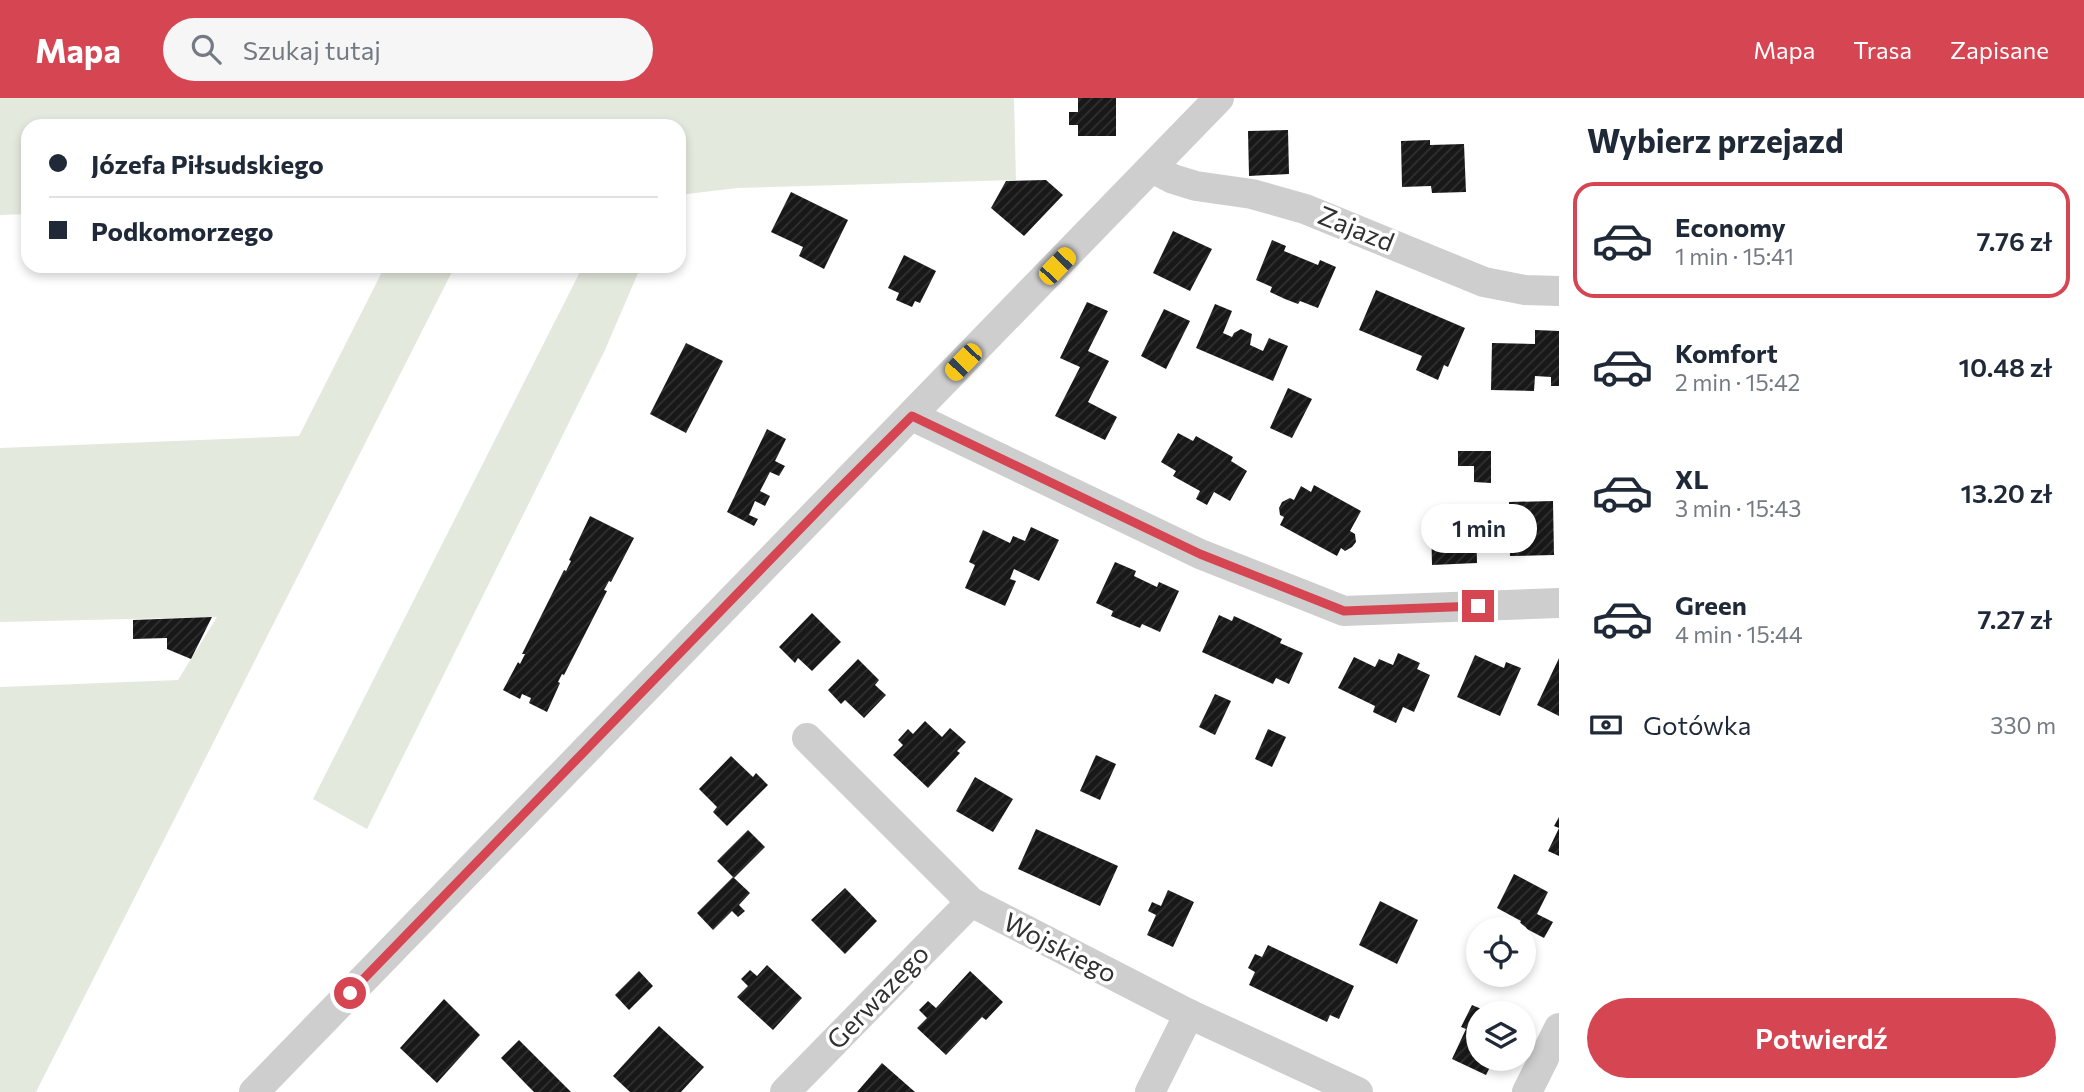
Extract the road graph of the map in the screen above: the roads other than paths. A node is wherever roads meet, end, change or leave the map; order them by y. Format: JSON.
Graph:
{"nodes":[{"id":1,"x":1219,"y":98,"type":"edge"},
{"id":2,"x":1152,"y":168,"type":"junction"},
{"id":3,"x":1559,"y":291,"type":"edge"},
{"id":4,"x":912,"y":416,"type":"junction"},
{"id":5,"x":1559,"y":604,"type":"edge"},
{"id":6,"x":807,"y":738,"type":"dead end"},
{"id":7,"x":971,"y":902,"type":"junction"},
{"id":8,"x":1189,"y":1014,"type":"junction"},
{"id":9,"x":1559,"y":1028,"type":"edge"},
{"id":10,"x":254,"y":1092,"type":"edge"},
{"id":11,"x":785,"y":1092,"type":"edge"},
{"id":12,"x":1150,"y":1092,"type":"edge"},
{"id":13,"x":1359,"y":1092,"type":"edge"},
{"id":14,"x":1527,"y":1092,"type":"edge"}],
"edges":[{"from":1,"to":2,"type":"street"},
{"from":2,"to":3,"type":"street","name":"Zajazd"},
{"from":2,"to":4,"type":"street"},
{"from":4,"to":5,"type":"street"},
{"from":4,"to":10,"type":"street"},
{"from":6,"to":7,"type":"street","name":"Wojskiego"},
{"from":7,"to":8,"type":"street","name":"Wojskiego"},
{"from":7,"to":11,"type":"street","name":"Gerwazego"},
{"from":8,"to":12,"type":"street"},
{"from":8,"to":13,"type":"street","name":"Wojskiego"},
{"from":9,"to":14,"type":"street"}]}
